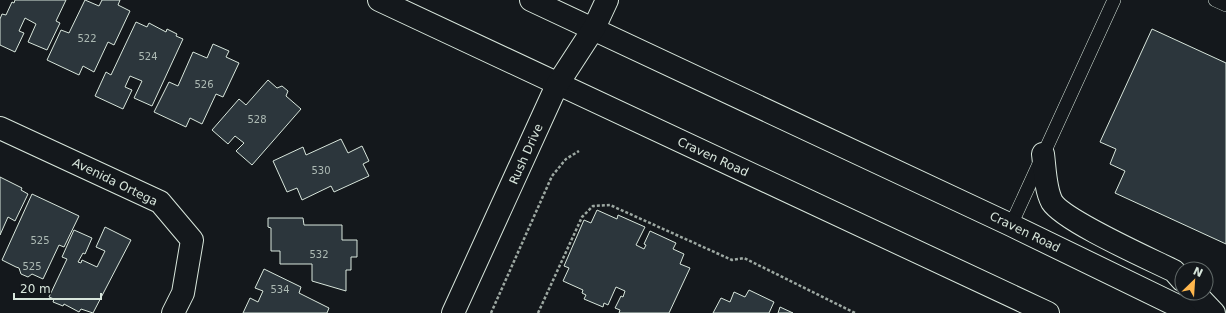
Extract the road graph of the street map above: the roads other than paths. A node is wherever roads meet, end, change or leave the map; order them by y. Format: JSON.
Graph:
{"nodes":[{"id":1,"x":379,"y":0,"type":"edge"},
{"id":2,"x":531,"y":0,"type":"edge"},
{"id":3,"x":607,"y":0,"type":"edge"},
{"id":4,"x":1114,"y":0,"type":"edge"},
{"id":5,"x":1215,"y":0,"type":"edge"},
{"id":6,"x":1226,"y":5,"type":"edge"},
{"id":7,"x":594,"y":28,"type":"junction"},
{"id":8,"x":557,"y":85,"type":"junction"},
{"id":9,"x":0,"y":128,"type":"edge"},
{"id":10,"x":1044,"y":154,"type":"junction"},
{"id":11,"x":1011,"y":225,"type":"junction"},
{"id":12,"x":1174,"y":271,"type":"edge"},
{"id":13,"x":1202,"y":301,"type":"edge"},
{"id":14,"x":174,"y":313,"type":"edge"},
{"id":15,"x":453,"y":313,"type":"edge"},
{"id":16,"x":1048,"y":313,"type":"edge"},
{"id":17,"x":1192,"y":313,"type":"edge"},
{"id":18,"x":1214,"y":313,"type":"edge"}],
"edges":[{"from":1,"to":8,"type":"main road","name":"Craven Road"},
{"from":2,"to":7,"type":"main road","name":"Craven Road"},
{"from":3,"to":7,"type":"main road","name":"Rush Drive"},
{"from":4,"to":10,"type":"lane"},
{"from":5,"to":6,"type":"lane"},
{"from":7,"to":8,"type":"main road","name":"Rush Drive"},
{"from":7,"to":11,"type":"main road","name":"Craven Road"},
{"from":8,"to":15,"type":"main road","name":"Rush Drive"},
{"from":8,"to":16,"type":"main road","name":"Craven Road"},
{"from":9,"to":14,"type":"main road","name":"Avenida Ortega"},
{"from":10,"to":11,"type":"lane"},
{"from":10,"to":12,"type":"main road"},
{"from":11,"to":17,"type":"main road","name":"Craven Road"},
{"from":13,"to":18,"type":"main road"}]}
